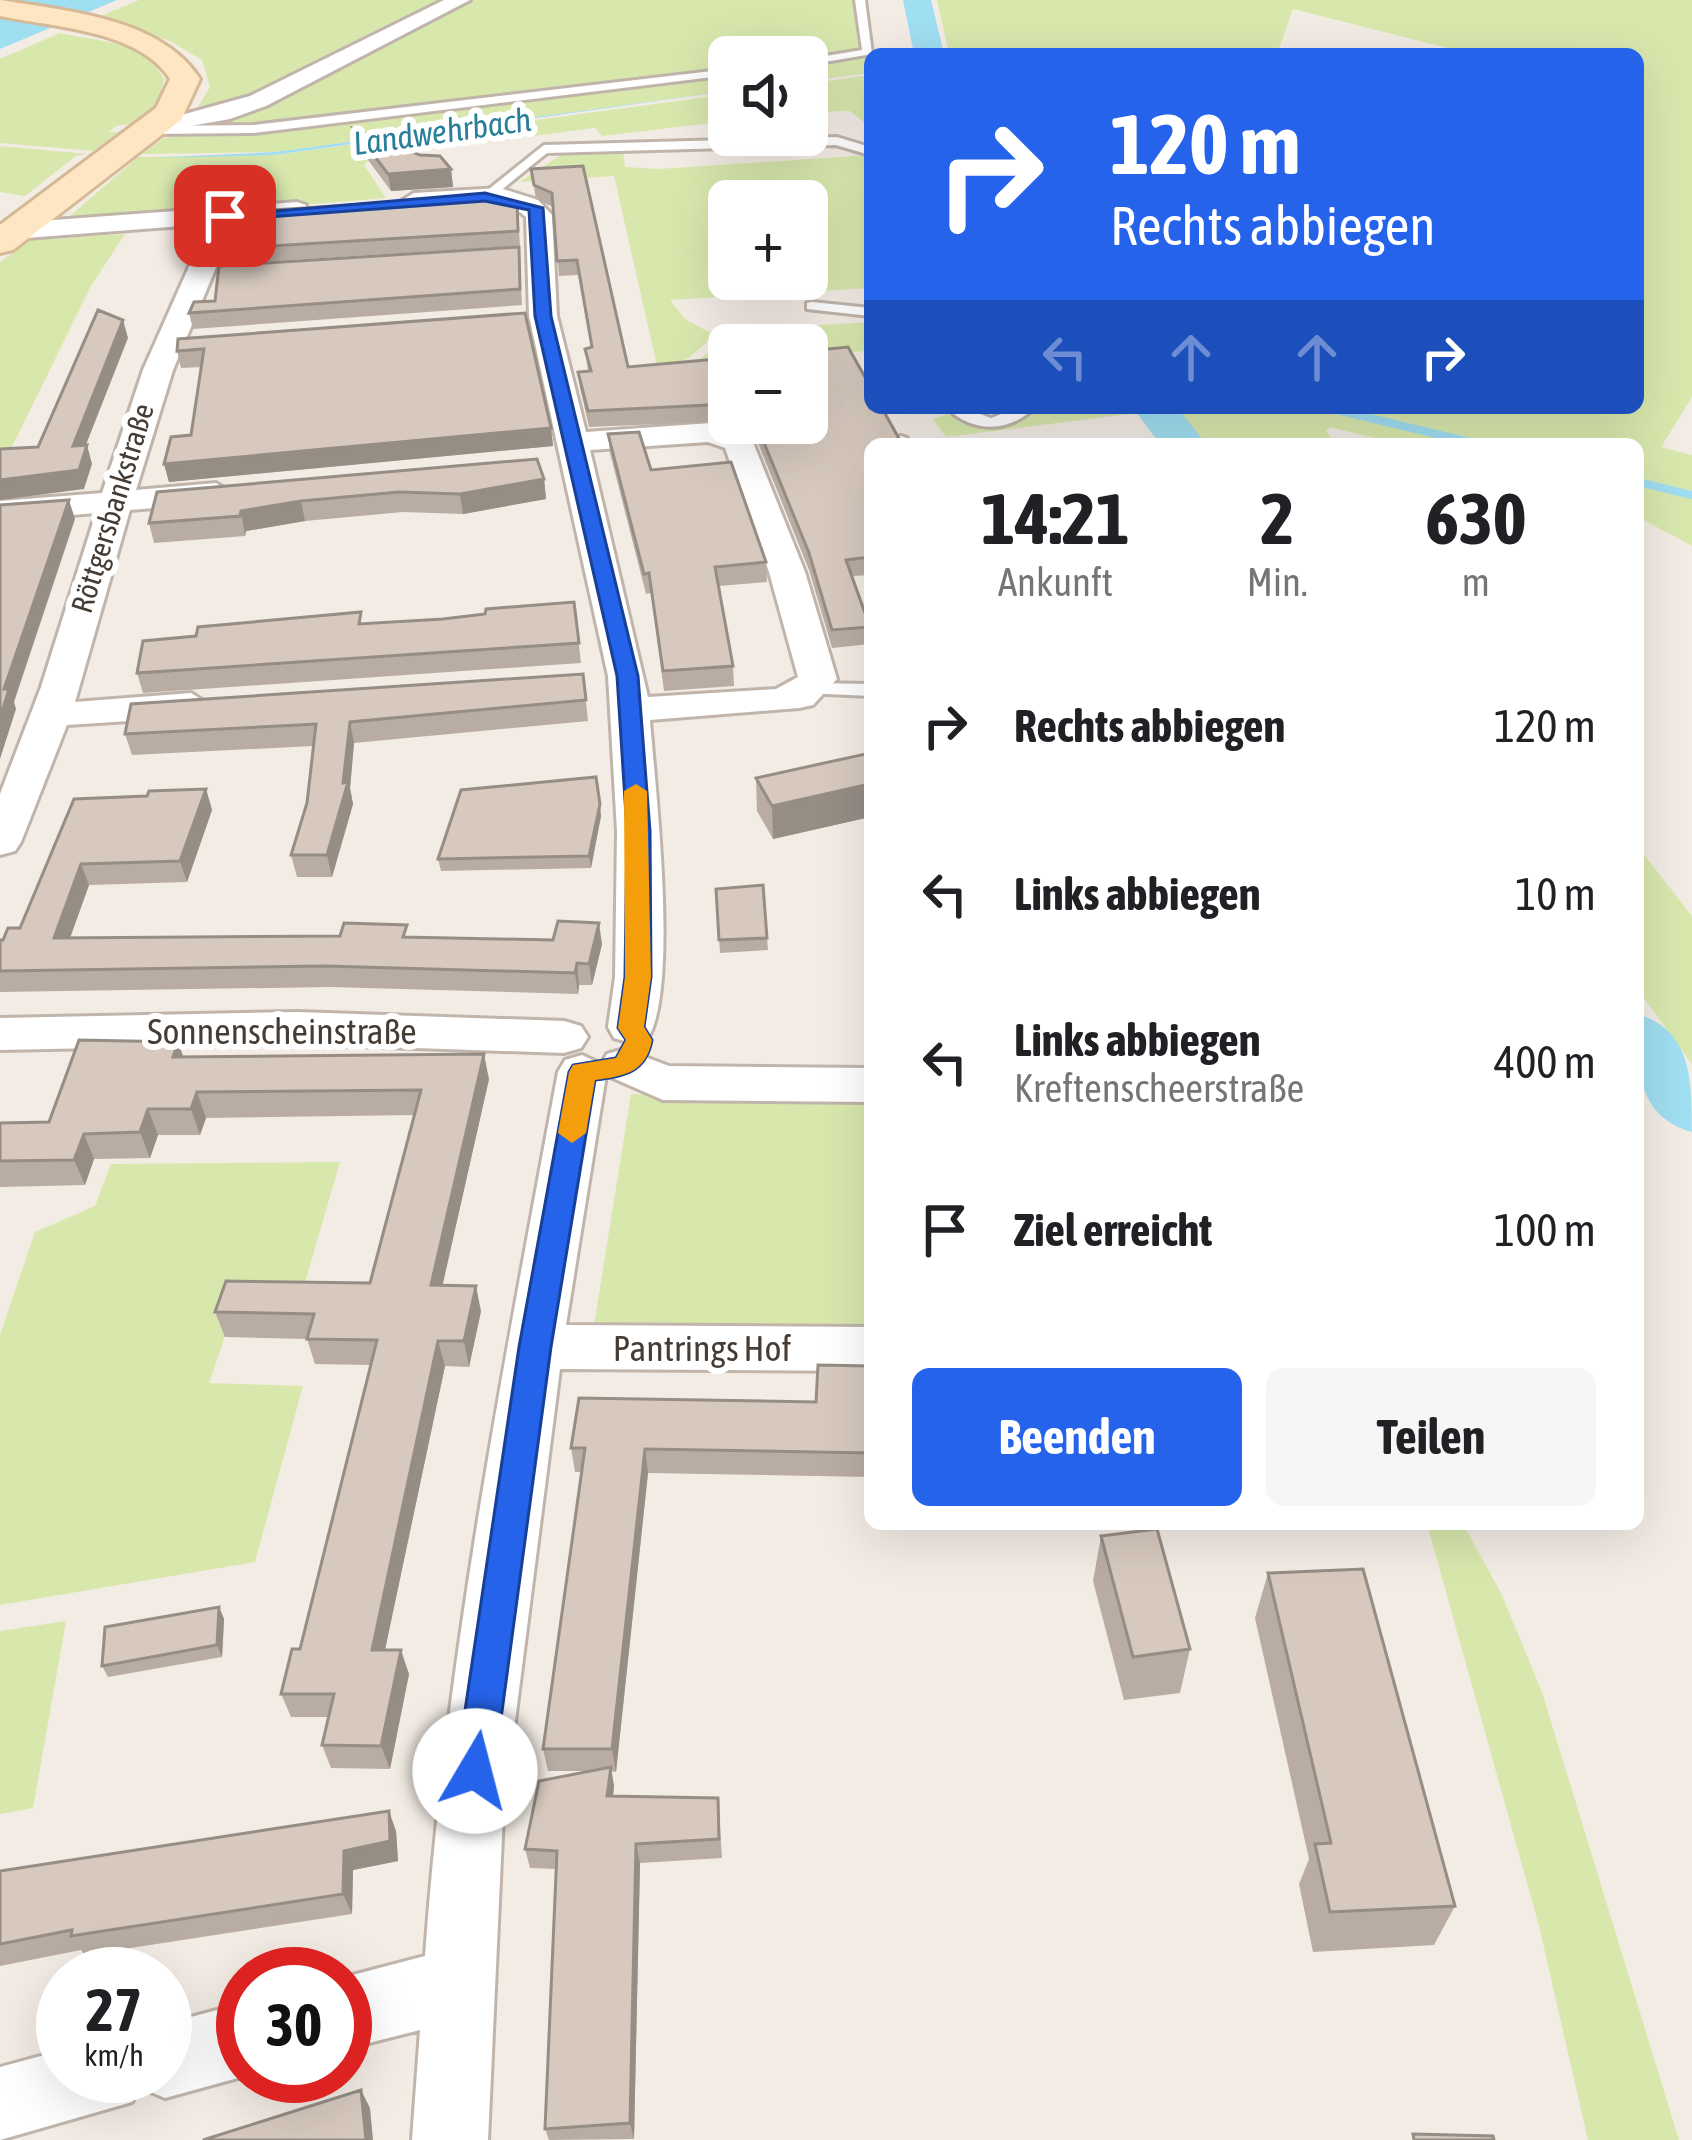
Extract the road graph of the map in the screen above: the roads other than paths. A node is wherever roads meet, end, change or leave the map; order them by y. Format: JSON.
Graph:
{"nodes":[{"id":1,"x":460,"y":0,"type":"edge"},
{"id":2,"x":860,"y":0,"type":"edge"},
{"id":3,"x":0,"y":8,"type":"edge"},
{"id":4,"x":867,"y":48,"type":"edge"},
{"id":5,"x":864,"y":53,"type":"edge"},
{"id":6,"x":828,"y":59,"type":"edge"},
{"id":7,"x":708,"y":75,"type":"edge"},
{"id":8,"x":153,"y":127,"type":"junction"},
{"id":9,"x":864,"y":149,"type":"edge"},
{"id":10,"x":485,"y":197,"type":"junction"},
{"id":11,"x":397,"y":202,"type":"edge"},
{"id":12,"x":332,"y":207,"type":"edge"},
{"id":13,"x":225,"y":216,"type":"junction"},
{"id":14,"x":4,"y":235,"type":"edge"},
{"id":15,"x":812,"y":305,"type":"dead end"},
{"id":16,"x":864,"y":311,"type":"edge"},
{"id":17,"x":962,"y":414,"type":"edge"},
{"id":18,"x":1014,"y":414,"type":"edge"},
{"id":19,"x":578,"y":452,"type":"junction"},
{"id":20,"x":533,"y":465,"type":"edge"},
{"id":21,"x":252,"y":490,"type":"edge"},
{"id":22,"x":112,"y":502,"type":"junction"},
{"id":23,"x":0,"y":511,"type":"edge"},
{"id":24,"x":581,"y":679,"type":"edge"},
{"id":25,"x":812,"y":689,"type":"junction"},
{"id":26,"x":864,"y":691,"type":"edge"},
{"id":27,"x":629,"y":693,"type":"junction"},
{"id":28,"x":234,"y":702,"type":"edge"},
{"id":29,"x":49,"y":715,"type":"junction"},
{"id":30,"x":5,"y":820,"type":"edge"},
{"id":31,"x":0,"y":1034,"type":"edge"},
{"id":32,"x":600,"y":1051,"type":"junction"},
{"id":33,"x":864,"y":1085,"type":"edge"},
{"id":34,"x":535,"y":1347,"type":"junction"},
{"id":35,"x":864,"y":1349,"type":"edge"},
{"id":36,"x":457,"y":1984,"type":"junction"},
{"id":37,"x":372,"y":2006,"type":"edge"},
{"id":38,"x":36,"y":2094,"type":"edge"},
{"id":39,"x":0,"y":2104,"type":"edge"},
{"id":40,"x":450,"y":2140,"type":"edge"}],
"edges":[{"from":1,"to":8,"type":"street"},
{"from":2,"to":4,"type":"lane"},
{"from":3,"to":8,"type":"main road"},
{"from":5,"to":6,"type":"lane"},
{"from":7,"to":8,"type":"lane"},
{"from":8,"to":14,"type":"main road"},
{"from":9,"to":10,"type":"lane"},
{"from":10,"to":11,"type":"street"},
{"from":10,"to":19,"type":"street"},
{"from":12,"to":13,"type":"street"},
{"from":13,"to":14,"type":"street"},
{"from":13,"to":22,"type":"street","name":"Röttgersbankstraße"},
{"from":15,"to":16,"type":"lane"},
{"from":17,"to":18,"type":"lane"},
{"from":19,"to":20,"type":"street"},
{"from":19,"to":25,"type":"street"},
{"from":19,"to":27,"type":"street"},
{"from":21,"to":22,"type":"street"},
{"from":22,"to":23,"type":"street"},
{"from":22,"to":29,"type":"street","name":"Röttgersbankstraße"},
{"from":24,"to":27,"type":"street"},
{"from":25,"to":26,"type":"lane"},
{"from":25,"to":27,"type":"street"},
{"from":27,"to":32,"type":"street"},
{"from":28,"to":29,"type":"street"},
{"from":29,"to":30,"type":"street","name":"Röttgersbankstraße"},
{"from":31,"to":32,"type":"street","name":"Sonnenscheinstraße"},
{"from":32,"to":33,"type":"street"},
{"from":32,"to":34,"type":"street"},
{"from":34,"to":35,"type":"street","name":"Pantrings Hof"},
{"from":34,"to":36,"type":"street"},
{"from":36,"to":37,"type":"street"},
{"from":36,"to":40,"type":"street"},
{"from":38,"to":39,"type":"street"}]}
